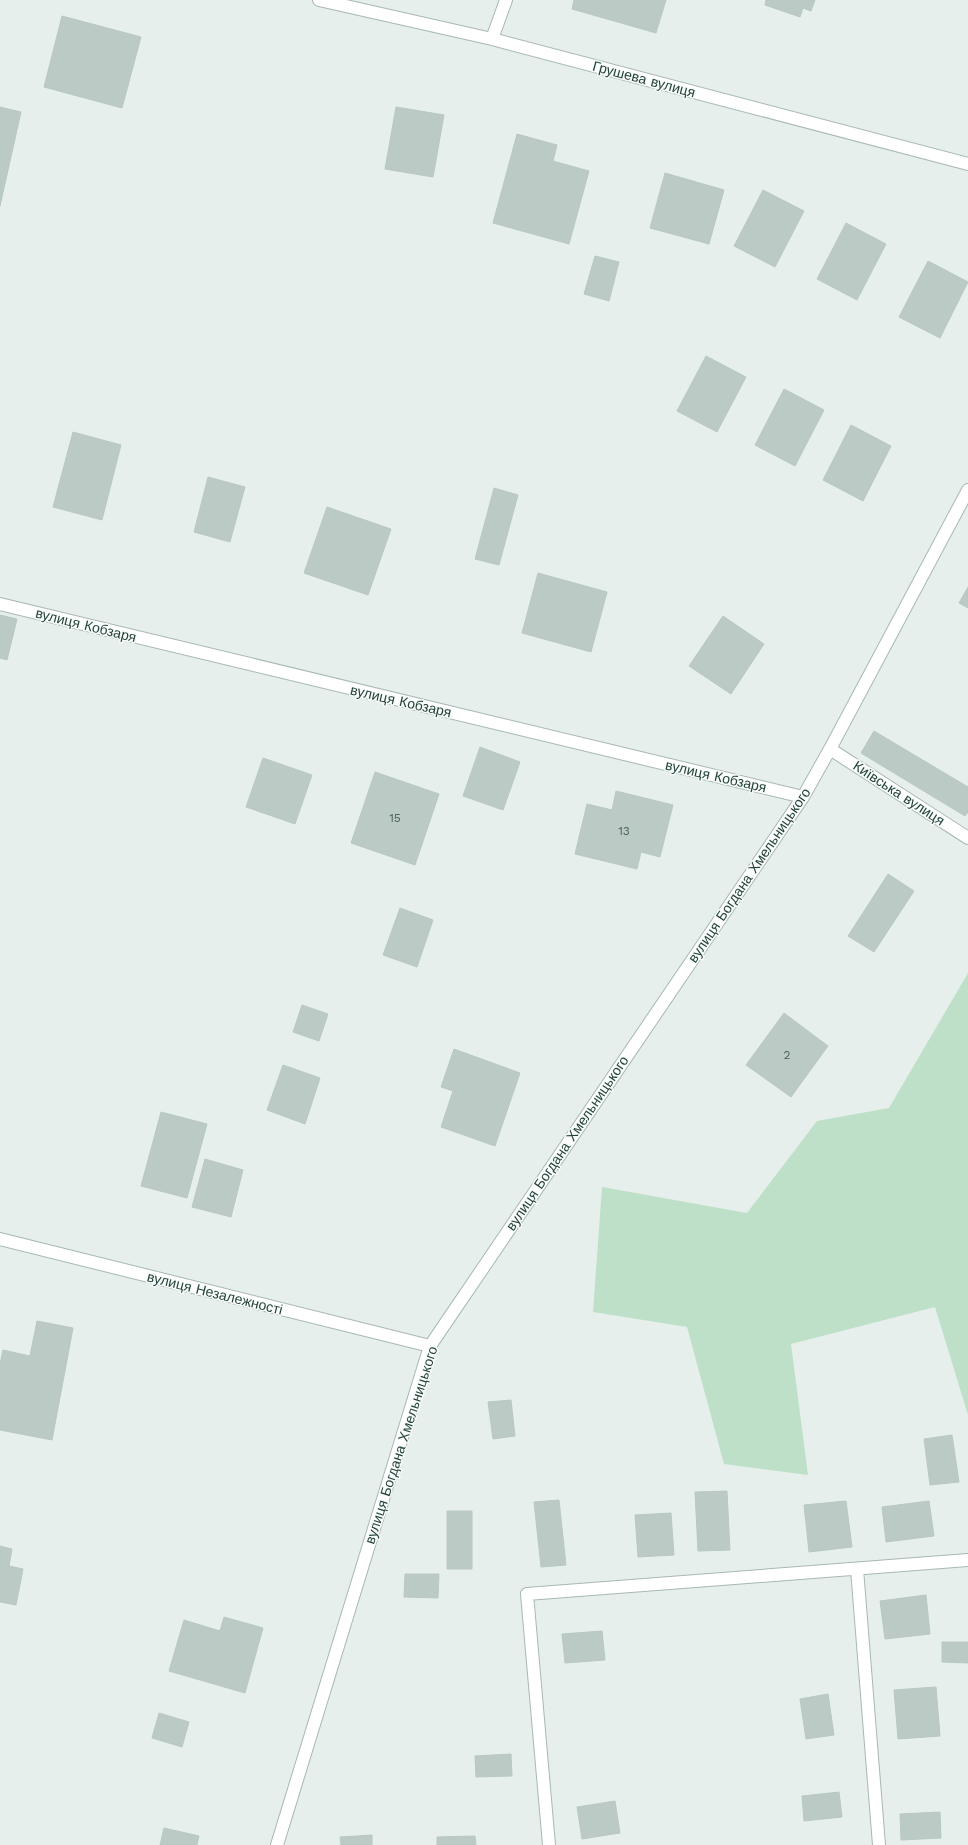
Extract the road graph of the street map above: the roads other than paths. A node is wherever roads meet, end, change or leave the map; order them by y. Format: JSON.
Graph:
{"nodes":[{"id":1,"x":319,"y":0,"type":"edge"},
{"id":2,"x":506,"y":0,"type":"edge"},
{"id":3,"x":492,"y":39,"type":"junction"},
{"id":4,"x":968,"y":164,"type":"edge"},
{"id":5,"x":968,"y":490,"type":"edge"},
{"id":6,"x":0,"y":604,"type":"edge"},
{"id":7,"x":830,"y":749,"type":"junction"},
{"id":8,"x":803,"y":797,"type":"junction"},
{"id":9,"x":968,"y":838,"type":"edge"},
{"id":10,"x":0,"y":1239,"type":"edge"},
{"id":11,"x":430,"y":1346,"type":"junction"},
{"id":12,"x":968,"y":1560,"type":"edge"},
{"id":13,"x":857,"y":1568,"type":"junction"},
{"id":14,"x":277,"y":1845,"type":"edge"},
{"id":15,"x":549,"y":1845,"type":"edge"},
{"id":16,"x":879,"y":1845,"type":"edge"}],
"edges":[{"from":1,"to":3,"type":"street","name":"Грушева вулиця"},
{"from":2,"to":3,"type":"street"},
{"from":3,"to":4,"type":"street","name":"Грушева вулиця"},
{"from":5,"to":7,"type":"street","name":"вулиця Богдана Хмельницького"},
{"from":6,"to":8,"type":"street","name":"вулиця Кобзаря"},
{"from":7,"to":8,"type":"street","name":"вулиця Богдана Хмельницького"},
{"from":7,"to":9,"type":"street","name":"Київська вулиця"},
{"from":8,"to":11,"type":"street","name":"вулиця Богдана Хмельницького"},
{"from":10,"to":11,"type":"street","name":"вулиця Незалежності"},
{"from":11,"to":14,"type":"street","name":"вулиця Богдана Хмельницького"},
{"from":12,"to":13,"type":"street"},
{"from":13,"to":15,"type":"street"},
{"from":13,"to":16,"type":"street"}]}
